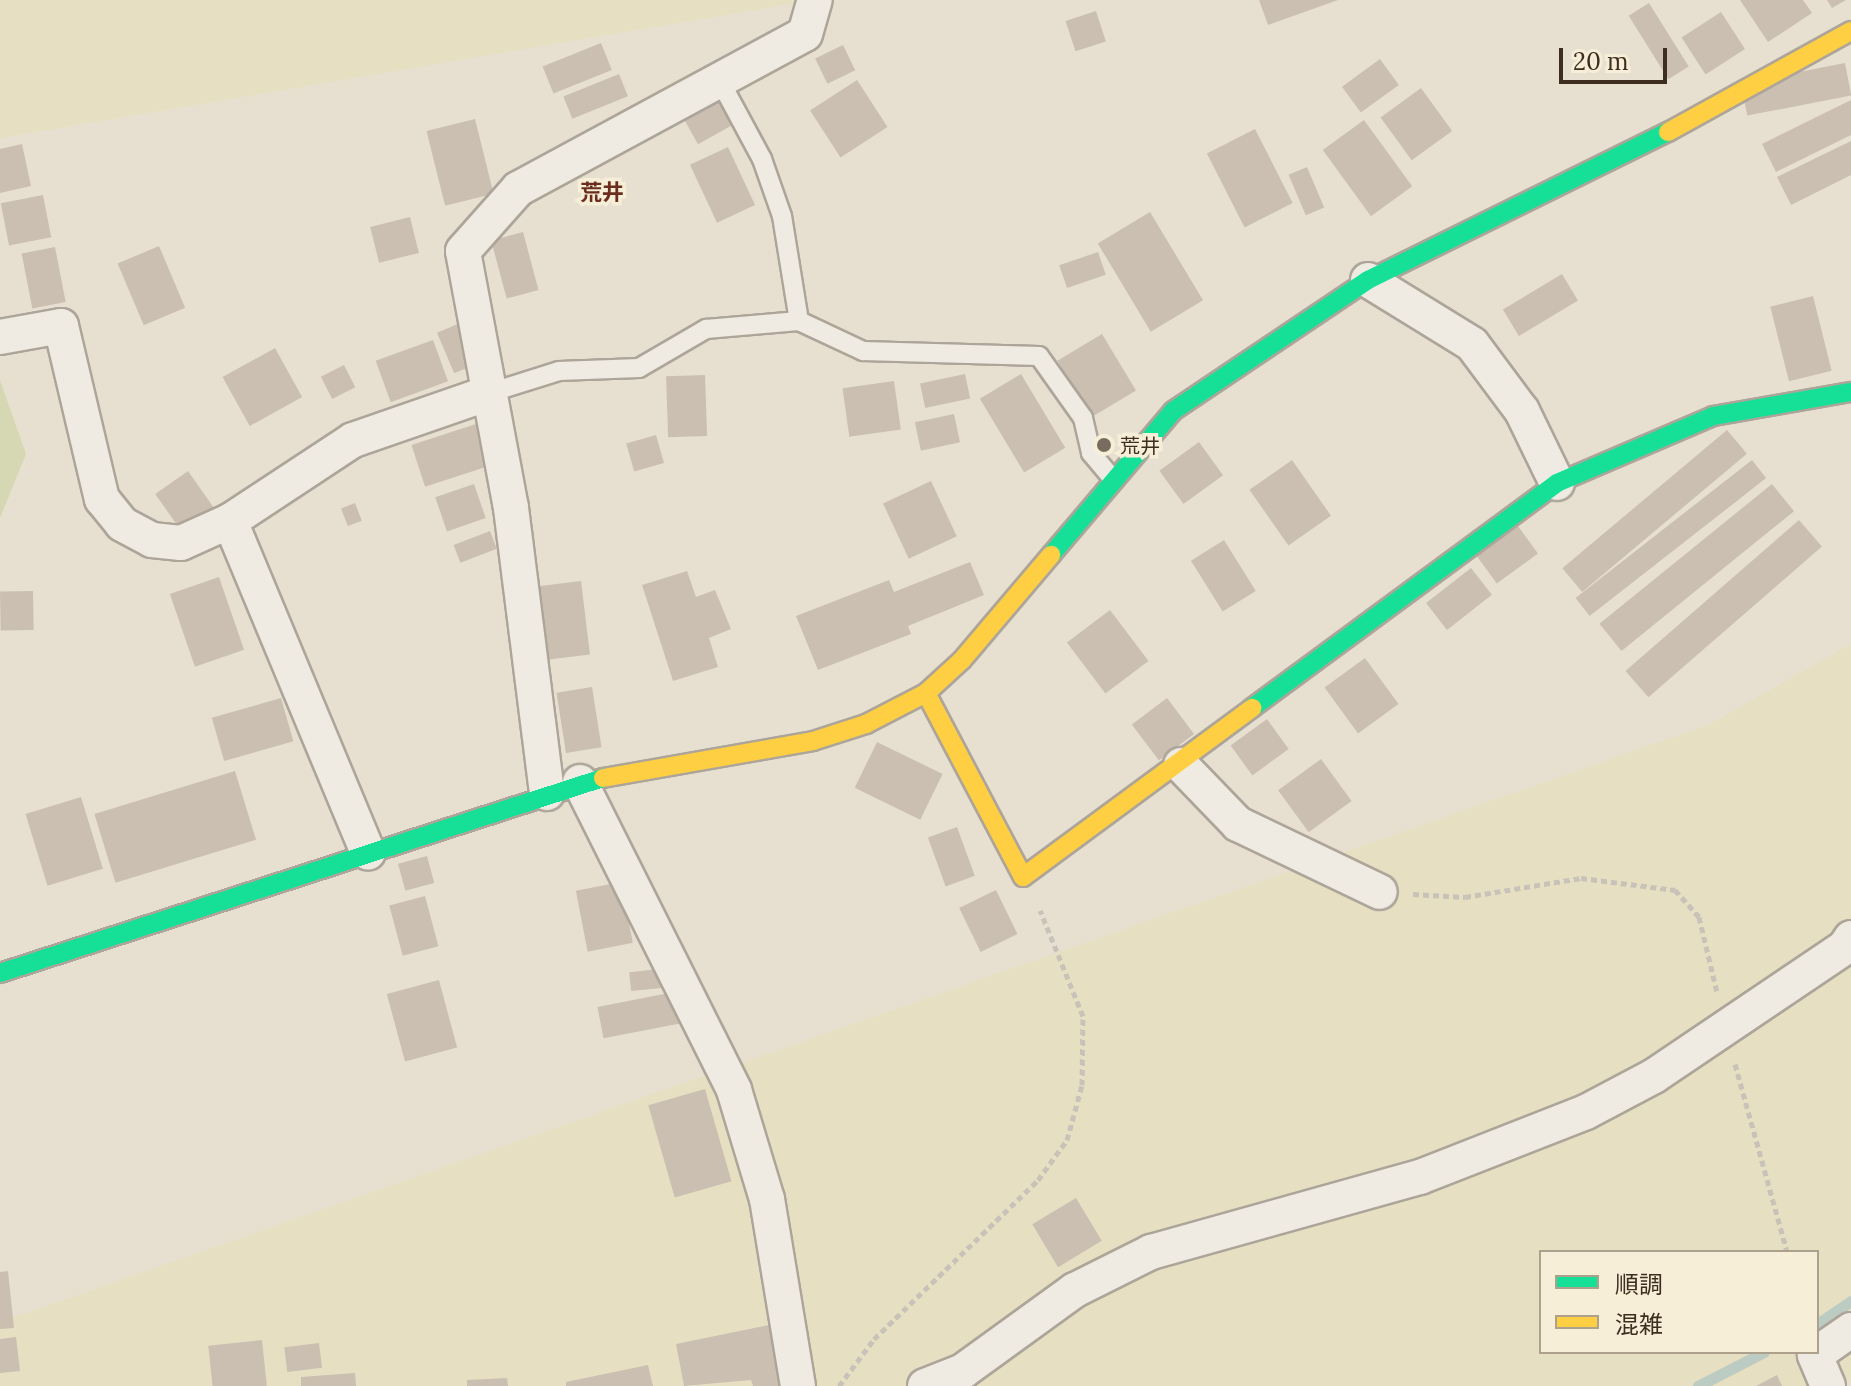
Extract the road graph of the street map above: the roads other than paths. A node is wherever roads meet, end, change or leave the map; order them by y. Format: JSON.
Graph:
{"nodes":[{"id":1,"x":815,"y":0,"type":"edge"},
{"id":2,"x":1851,"y":31,"type":"edge"},
{"id":3,"x":720,"y":81,"type":"junction"},
{"id":4,"x":1368,"y":280,"type":"junction"},
{"id":5,"x":799,"y":321,"type":"junction"},
{"id":6,"x":0,"y":337,"type":"edge"},
{"id":7,"x":1851,"y":392,"type":"edge"},
{"id":8,"x":489,"y":393,"type":"junction"},
{"id":9,"x":1114,"y":481,"type":"junction"},
{"id":10,"x":1557,"y":483,"type":"junction"},
{"id":11,"x":230,"y":521,"type":"junction"},
{"id":12,"x":926,"y":693,"type":"junction"},
{"id":13,"x":1181,"y":765,"type":"junction"},
{"id":14,"x":580,"y":782,"type":"junction"},
{"id":15,"x":547,"y":793,"type":"junction"},
{"id":16,"x":368,"y":852,"type":"junction"},
{"id":17,"x":1380,"y":892,"type":"road end"},
{"id":18,"x":1851,"y":938,"type":"edge"},
{"id":19,"x":0,"y":973,"type":"edge"},
{"id":20,"x":1851,"y":1330,"type":"edge"},
{"id":21,"x":1819,"y":1352,"type":"edge"},
{"id":22,"x":1816,"y":1354,"type":"edge"},
{"id":23,"x":798,"y":1386,"type":"edge"},
{"id":24,"x":925,"y":1386,"type":"edge"},
{"id":25,"x":1828,"y":1386,"type":"edge"}],
"edges":[{"from":1,"to":3,"type":"street"},
{"from":2,"to":4,"type":"street"},
{"from":3,"to":5,"type":"lane"},
{"from":3,"to":8,"type":"street"},
{"from":4,"to":9,"type":"street"},
{"from":4,"to":10,"type":"street"},
{"from":5,"to":8,"type":"lane"},
{"from":5,"to":9,"type":"lane"},
{"from":6,"to":11,"type":"street"},
{"from":7,"to":10,"type":"street"},
{"from":8,"to":11,"type":"street"},
{"from":8,"to":15,"type":"street"},
{"from":9,"to":12,"type":"street"},
{"from":10,"to":13,"type":"street"},
{"from":11,"to":16,"type":"street"},
{"from":12,"to":13,"type":"street"},
{"from":12,"to":14,"type":"street"},
{"from":13,"to":17,"type":"street"},
{"from":14,"to":15,"type":"street"},
{"from":14,"to":23,"type":"street"},
{"from":15,"to":16,"type":"street"},
{"from":16,"to":19,"type":"street"},
{"from":18,"to":24,"type":"street"},
{"from":20,"to":21,"type":"street"},
{"from":22,"to":25,"type":"street"}]}
